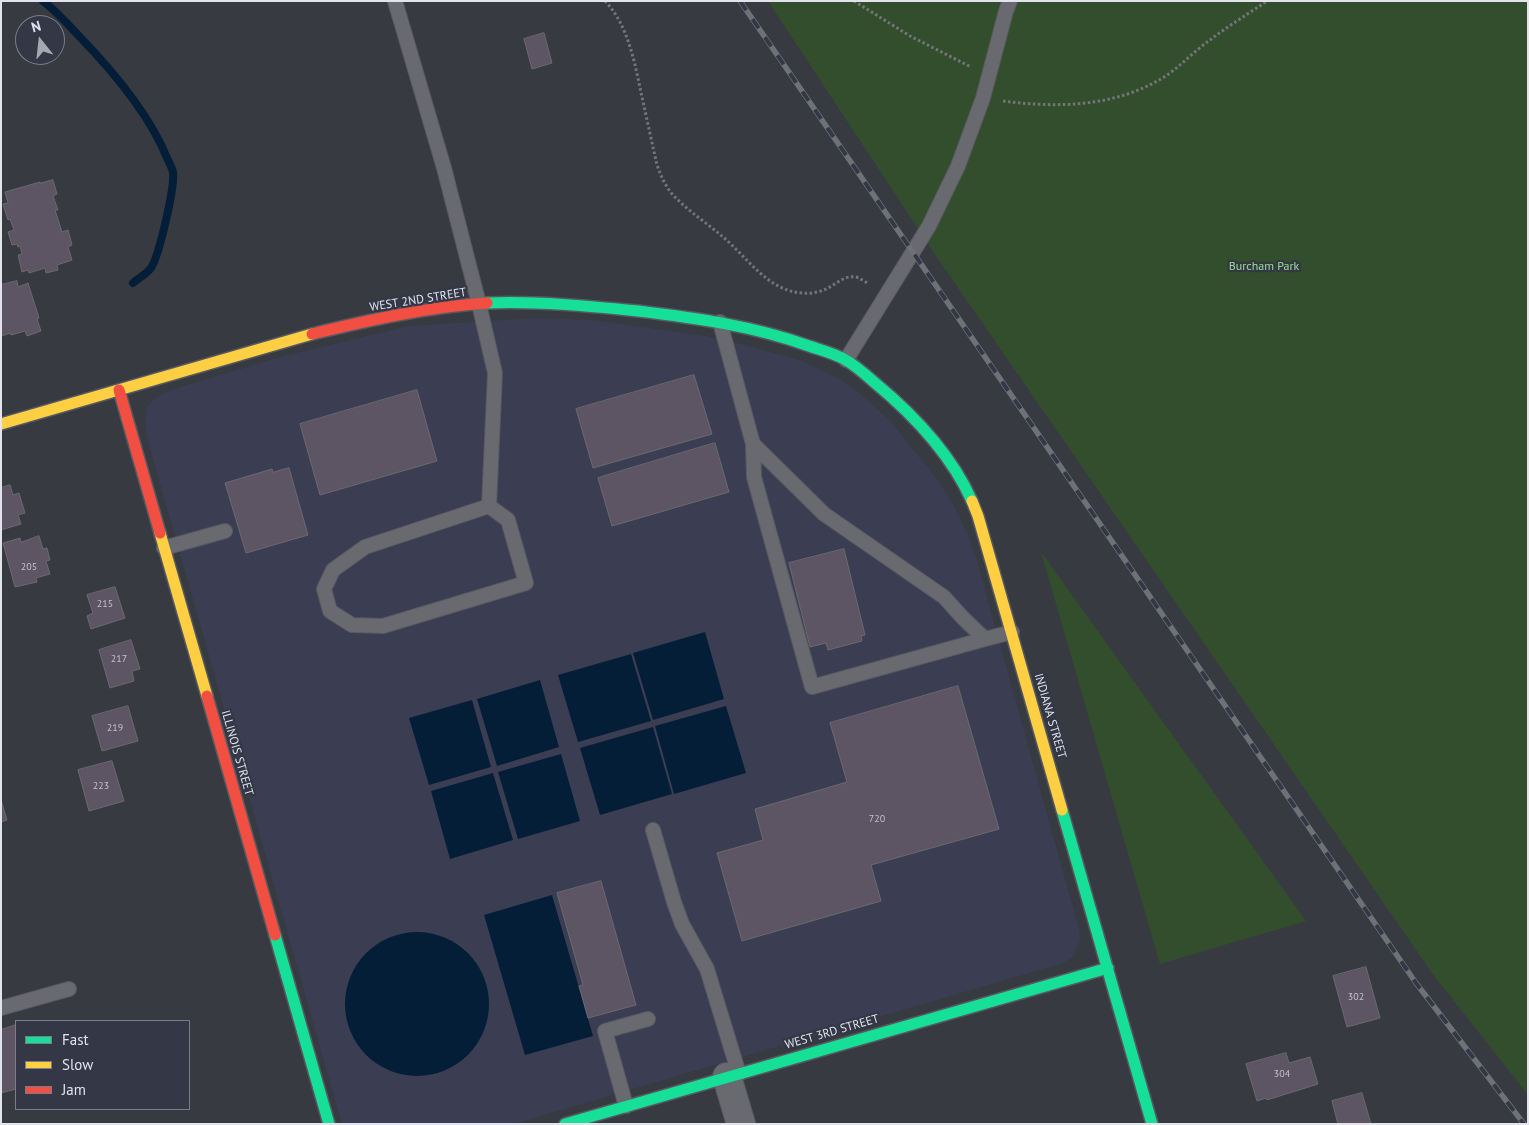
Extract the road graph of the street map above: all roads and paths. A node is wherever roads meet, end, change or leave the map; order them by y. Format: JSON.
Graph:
{"nodes":[{"id":1,"x":395,"y":1,"type":"edge"},
{"id":2,"x":605,"y":1,"type":"edge"},
{"id":3,"x":854,"y":1,"type":"edge"},
{"id":4,"x":1010,"y":1,"type":"edge"},
{"id":5,"x":1267,"y":1,"type":"edge"},
{"id":6,"x":989,"y":74,"type":"junction"},
{"id":7,"x":982,"y":98,"type":"junction"},
{"id":8,"x":883,"y":299,"type":"junction"},
{"id":9,"x":479,"y":304,"type":"junction"},
{"id":10,"x":720,"y":322,"type":"junction"},
{"id":11,"x":846,"y":360,"type":"junction"},
{"id":12,"x":119,"y":390,"type":"junction"},
{"id":13,"x":1,"y":424,"type":"edge"},
{"id":14,"x":753,"y":444,"type":"junction"},
{"id":15,"x":489,"y":506,"type":"junction"},
{"id":16,"x":225,"y":532,"type":"dead end"},
{"id":17,"x":164,"y":548,"type":"junction"},
{"id":18,"x":1012,"y":632,"type":"junction"},
{"id":19,"x":985,"y":639,"type":"junction"},
{"id":20,"x":653,"y":830,"type":"dead end"},
{"id":21,"x":1108,"y":968,"type":"junction"},
{"id":22,"x":69,"y":989,"type":"dead end"},
{"id":23,"x":1,"y":1008,"type":"edge"},
{"id":24,"x":648,"y":1019,"type":"dead end"},
{"id":25,"x":733,"y":1075,"type":"junction"},
{"id":26,"x":626,"y":1106,"type":"junction"},
{"id":27,"x":328,"y":1124,"type":"edge"},
{"id":28,"x":565,"y":1124,"type":"edge"},
{"id":29,"x":741,"y":1124,"type":"edge"},
{"id":30,"x":1152,"y":1124,"type":"edge"}],
"edges":[{"from":1,"to":9,"type":"lane"},
{"from":2,"to":8,"type":"path"},
{"from":3,"to":6,"type":"path"},
{"from":4,"to":6,"type":"lane"},
{"from":5,"to":7,"type":"path"},
{"from":6,"to":7,"type":"lane"},
{"from":7,"to":8,"type":"lane"},
{"from":8,"to":11,"type":"lane"},
{"from":9,"to":10,"type":"street","name":"WEST 2ND STREET"},
{"from":9,"to":12,"type":"street","name":"WEST 2ND STREET"},
{"from":9,"to":15,"type":"lane"},
{"from":10,"to":11,"type":"street","name":"WEST 2ND STREET"},
{"from":10,"to":14,"type":"lane"},
{"from":11,"to":18,"type":"street","name":"INDIANA STREET"},
{"from":12,"to":13,"type":"street","name":"WEST 2ND STREET"},
{"from":12,"to":17,"type":"street","name":"ILLINOIS STREET"},
{"from":14,"to":19,"type":"lane"},
{"from":14,"to":19,"type":"lane"},
{"from":15,"to":15,"type":"lane"},
{"from":16,"to":17,"type":"lane"},
{"from":17,"to":27,"type":"street","name":"ILLINOIS STREET"},
{"from":18,"to":19,"type":"lane"},
{"from":18,"to":21,"type":"street","name":"INDIANA STREET"},
{"from":20,"to":25,"type":"lane"},
{"from":21,"to":25,"type":"street","name":"WEST 3RD STREET"},
{"from":21,"to":30,"type":"street","name":"INDIANA STREET"},
{"from":22,"to":23,"type":"lane"},
{"from":24,"to":26,"type":"lane"},
{"from":25,"to":26,"type":"street","name":"WEST 3RD STREET"},
{"from":25,"to":29,"type":"street"},
{"from":26,"to":28,"type":"street","name":"WEST 3RD STREET"}]}
